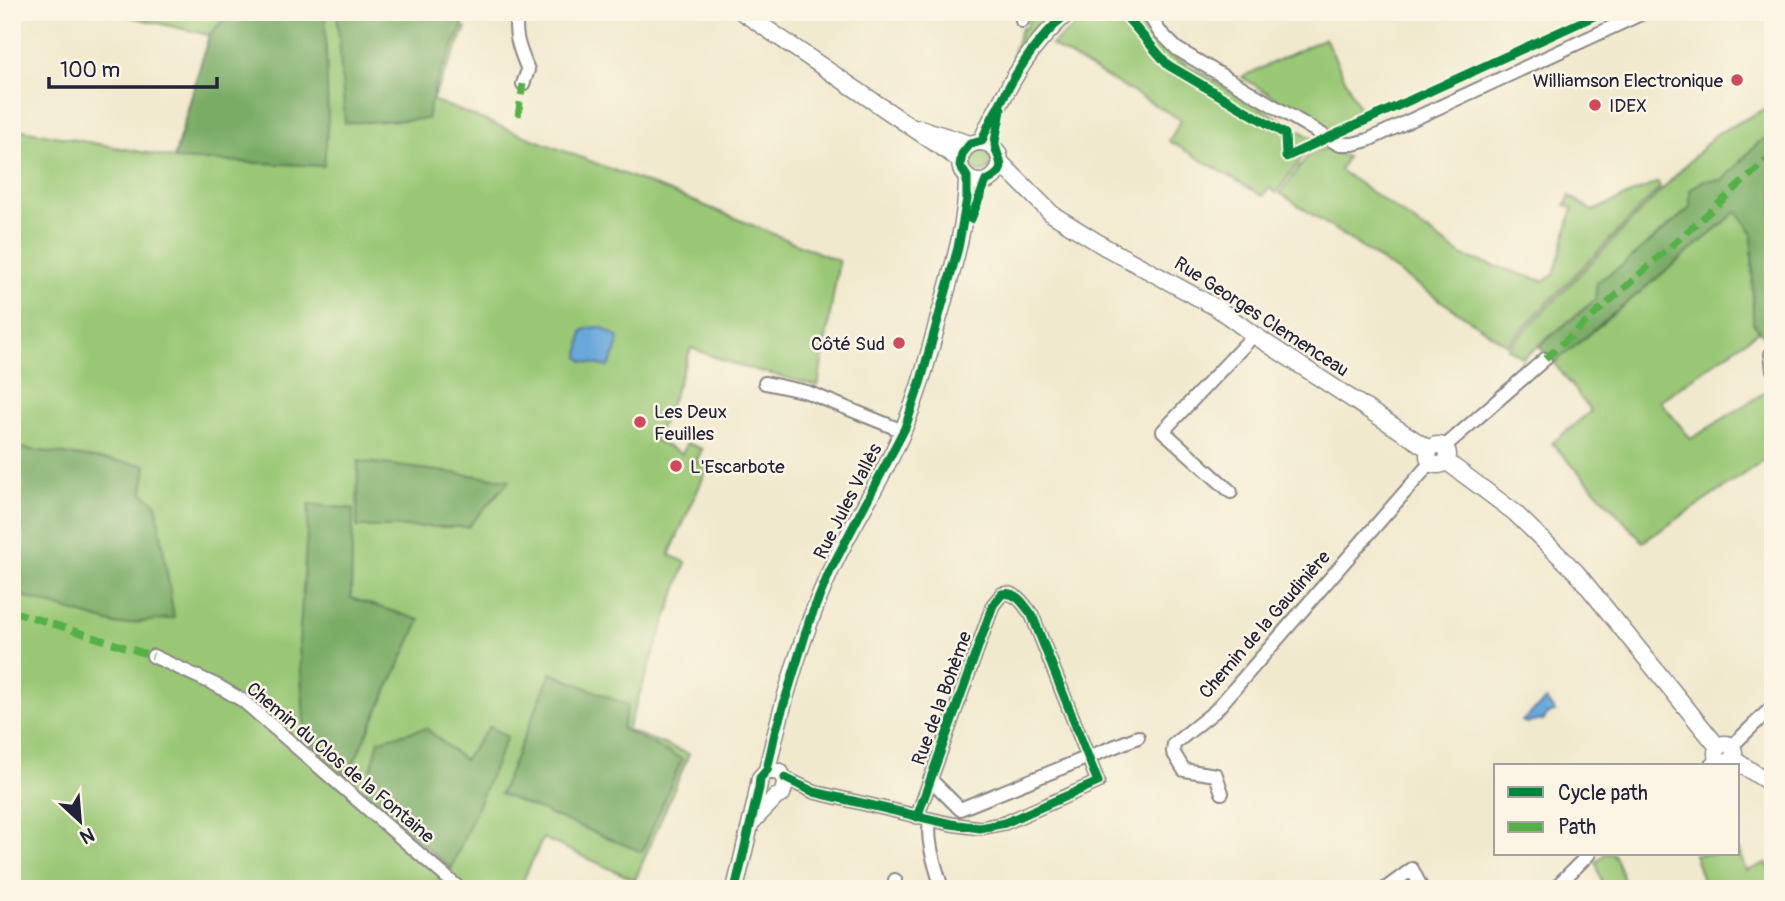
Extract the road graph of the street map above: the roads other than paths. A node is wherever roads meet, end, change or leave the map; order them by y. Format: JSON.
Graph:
{"nodes":[{"id":1,"x":519,"y":12,"type":"edge"},
{"id":2,"x":742,"y":12,"type":"edge"},
{"id":3,"x":1068,"y":12,"type":"edge"},
{"id":4,"x":1148,"y":12,"type":"edge"},
{"id":5,"x":1645,"y":12,"type":"edge"},
{"id":6,"x":523,"y":84,"type":"dead end"},
{"id":7,"x":910,"y":126,"type":"junction"},
{"id":8,"x":982,"y":144,"type":"junction"},
{"id":9,"x":960,"y":160,"type":"junction"},
{"id":10,"x":993,"y":174,"type":"junction"},
{"id":11,"x":967,"y":177,"type":"junction"},
{"id":12,"x":958,"y":248,"type":"junction"},
{"id":13,"x":1254,"y":335,"type":"junction"},
{"id":14,"x":1771,"y":354,"type":"edge"},
{"id":15,"x":1545,"y":359,"type":"dead end"},
{"id":16,"x":1773,"y":370,"type":"edge"},
{"id":17,"x":765,"y":383,"type":"dead end"},
{"id":18,"x":903,"y":431,"type":"junction"},
{"id":19,"x":1438,"y":455,"type":"junction"},
{"id":20,"x":1231,"y":492,"type":"dead end"},
{"id":21,"x":153,"y":656,"type":"dead end"},
{"id":22,"x":1773,"y":706,"type":"edge"},
{"id":23,"x":1138,"y":737,"type":"dead end"},
{"id":24,"x":1722,"y":756,"type":"edge"},
{"id":25,"x":1088,"y":757,"type":"junction"},
{"id":26,"x":1740,"y":766,"type":"edge"},
{"id":27,"x":930,"y":779,"type":"junction"},
{"id":28,"x":778,"y":782,"type":"junction"},
{"id":29,"x":1773,"y":785,"type":"edge"},
{"id":30,"x":1222,"y":793,"type":"dead end"},
{"id":31,"x":924,"y":818,"type":"junction"},
{"id":32,"x":751,"y":823,"type":"junction"},
{"id":33,"x":1587,"y":856,"type":"edge"},
{"id":34,"x":460,"y":889,"type":"edge"},
{"id":35,"x":735,"y":889,"type":"edge"},
{"id":36,"x":942,"y":889,"type":"edge"},
{"id":37,"x":1385,"y":889,"type":"edge"},
{"id":38,"x":1422,"y":889,"type":"edge"},
{"id":39,"x":1554,"y":889,"type":"edge"}],
"edges":[{"from":1,"to":6,"type":"street"},
{"from":2,"to":7,"type":"street"},
{"from":3,"to":8,"type":"street"},
{"from":4,"to":5,"type":"street"},
{"from":7,"to":8,"type":"street"},
{"from":7,"to":9,"type":"street"},
{"from":8,"to":9,"type":"street"},
{"from":8,"to":10,"type":"street"},
{"from":9,"to":11,"type":"street"},
{"from":10,"to":11,"type":"street"},
{"from":10,"to":12,"type":"street","name":"Rue Jules Vallès"},
{"from":10,"to":13,"type":"street","name":"Rue Georges Clemenceau"},
{"from":11,"to":12,"type":"street","name":"Rue Jules Vallès"},
{"from":12,"to":18,"type":"street","name":"Rue Jules Vallès"},
{"from":13,"to":19,"type":"street","name":"Rue Georges Clemenceau"},
{"from":13,"to":20,"type":"street"},
{"from":14,"to":16,"type":"street"},
{"from":15,"to":19,"type":"street"},
{"from":17,"to":18,"type":"street"},
{"from":18,"to":28,"type":"street","name":"Rue Jules Vallès"},
{"from":19,"to":24,"type":"street","name":"Rue Georges Clemenceau"},
{"from":19,"to":30,"type":"street","name":"Chemin de la Gaudinière"},
{"from":21,"to":34,"type":"street","name":"Chemin du Clos de la Fontaine"},
{"from":22,"to":24,"type":"street"},
{"from":23,"to":25,"type":"street"},
{"from":25,"to":27,"type":"street"},
{"from":25,"to":27,"type":"street","name":"Rue de la Bohème"},
{"from":25,"to":31,"type":"street"},
{"from":26,"to":29,"type":"street","name":"Rue Georges Clemenceau"},
{"from":27,"to":31,"type":"street","name":"Rue de la Bohème"},
{"from":28,"to":31,"type":"street"},
{"from":28,"to":32,"type":"street"},
{"from":28,"to":32,"type":"street"},
{"from":31,"to":36,"type":"street"},
{"from":32,"to":35,"type":"street"},
{"from":33,"to":39,"type":"street"},
{"from":37,"to":38,"type":"street"}]}
